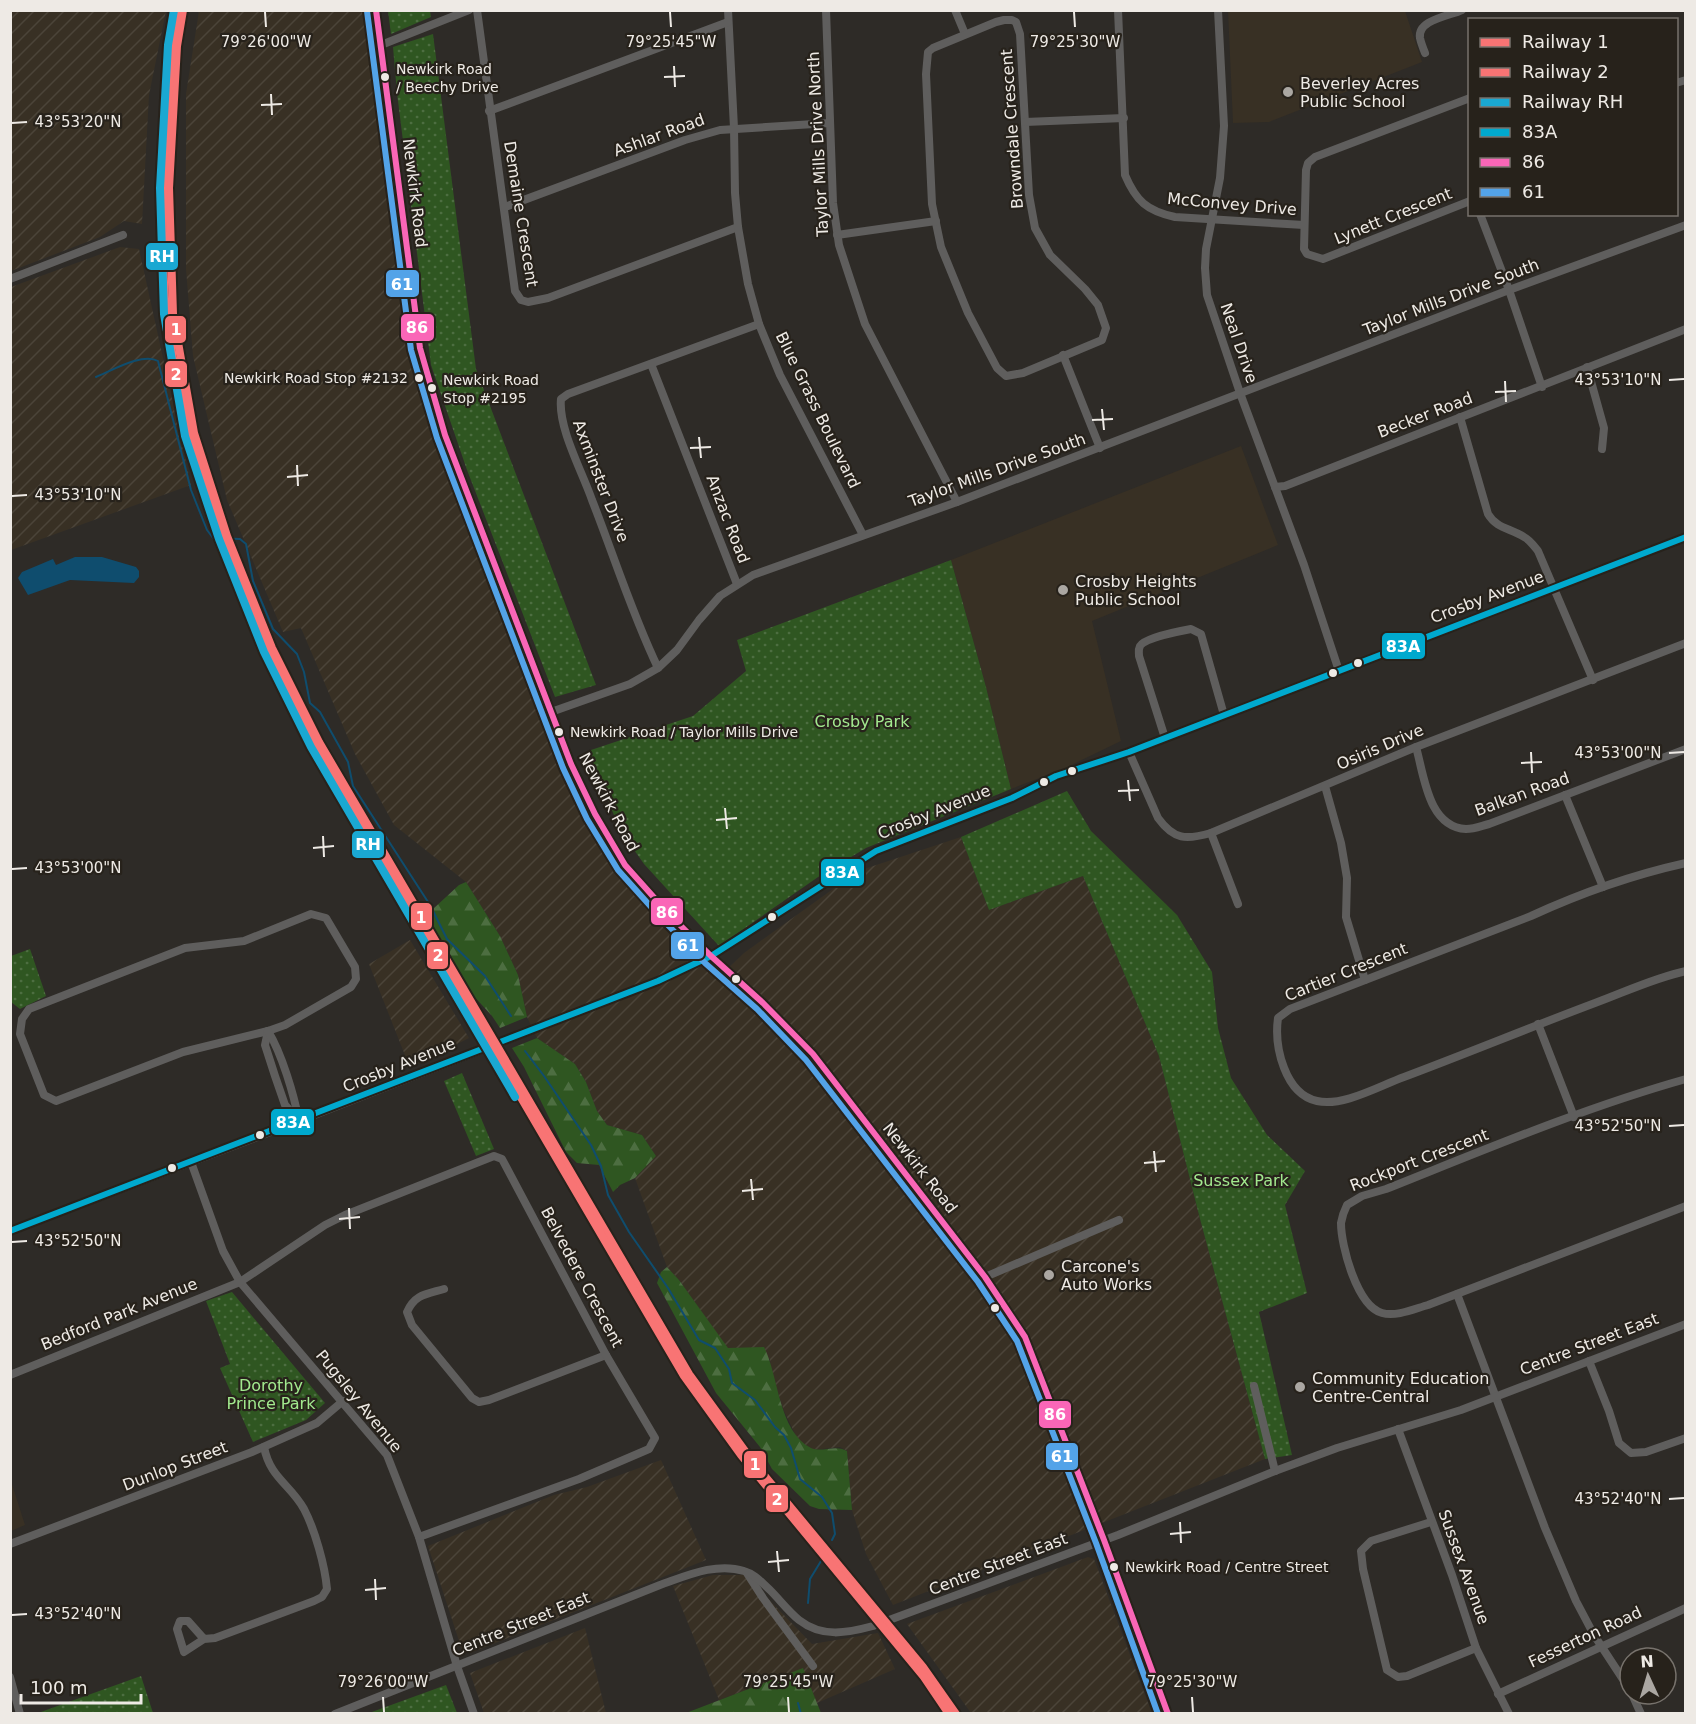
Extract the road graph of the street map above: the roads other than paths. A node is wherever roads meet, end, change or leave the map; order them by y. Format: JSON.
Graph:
{"nodes":[{"id":1,"x":376,"y":10,"type":"edge"},
{"id":2,"x":469,"y":10,"type":"edge"},
{"id":3,"x":477,"y":10,"type":"edge"},
{"id":4,"x":728,"y":10,"type":"edge"},
{"id":5,"x":826,"y":10,"type":"edge"},
{"id":6,"x":955,"y":10,"type":"edge"},
{"id":7,"x":1118,"y":10,"type":"edge"},
{"id":8,"x":1218,"y":10,"type":"edge"},
{"id":9,"x":1462,"y":10,"type":"edge"},
{"id":10,"x":1443,"y":14,"type":"edge"},
{"id":11,"x":728,"y":22,"type":"junction"},
{"id":12,"x":965,"y":34,"type":"junction"},
{"id":13,"x":381,"y":45,"type":"junction"},
{"id":14,"x":1425,"y":53,"type":"dead end"},
{"id":15,"x":1468,"y":99,"type":"edge"},
{"id":16,"x":489,"y":111,"type":"junction"},
{"id":17,"x":1124,"y":118,"type":"junction"},
{"id":18,"x":1025,"y":122,"type":"junction"},
{"id":19,"x":830,"y":123,"type":"junction"},
{"id":20,"x":734,"y":128,"type":"junction"},
{"id":21,"x":1468,"y":202,"type":"edge"},
{"id":22,"x":505,"y":207,"type":"junction"},
{"id":23,"x":1481,"y":216,"type":"edge"},
{"id":24,"x":936,"y":220,"type":"junction"},
{"id":25,"x":1211,"y":220,"type":"junction"},
{"id":26,"x":1304,"y":225,"type":"junction"},
{"id":27,"x":1686,"y":225,"type":"edge"},
{"id":28,"x":738,"y":227,"type":"junction"},
{"id":29,"x":123,"y":235,"type":"dead end"},
{"id":30,"x":837,"y":235,"type":"junction"},
{"id":31,"x":10,"y":279,"type":"edge"},
{"id":32,"x":1509,"y":290,"type":"junction"},
{"id":33,"x":759,"y":324,"type":"junction"},
{"id":34,"x":1686,"y":329,"type":"edge"},
{"id":35,"x":1063,"y":355,"type":"junction"},
{"id":36,"x":651,"y":364,"type":"junction"},
{"id":37,"x":1587,"y":368,"type":"junction"},
{"id":38,"x":1542,"y":387,"type":"junction"},
{"id":39,"x":1240,"y":393,"type":"junction"},
{"id":40,"x":1460,"y":417,"type":"junction"},
{"id":41,"x":1100,"y":448,"type":"junction"},
{"id":42,"x":1602,"y":449,"type":"dead end"},
{"id":43,"x":1275,"y":487,"type":"junction"},
{"id":44,"x":957,"y":502,"type":"junction"},
{"id":45,"x":863,"y":535,"type":"junction"},
{"id":46,"x":1686,"y":537,"type":"edge"},
{"id":47,"x":737,"y":585,"type":"junction"},
{"id":48,"x":1554,"y":587,"type":"junction"},
{"id":49,"x":1686,"y":643,"type":"edge"},
{"id":50,"x":658,"y":668,"type":"junction"},
{"id":51,"x":1339,"y":671,"type":"junction"},
{"id":52,"x":1593,"y":680,"type":"junction"},
{"id":53,"x":551,"y":712,"type":"junction"},
{"id":54,"x":1224,"y":715,"type":"junction"},
{"id":55,"x":1165,"y":738,"type":"junction"},
{"id":56,"x":1416,"y":747,"type":"junction"},
{"id":57,"x":1686,"y":749,"type":"edge"},
{"id":58,"x":1129,"y":752,"type":"junction"},
{"id":59,"x":1325,"y":786,"type":"junction"},
{"id":60,"x":1565,"y":795,"type":"junction"},
{"id":61,"x":1211,"y":833,"type":"junction"},
{"id":62,"x":1686,"y":863,"type":"edge"},
{"id":63,"x":1603,"y":887,"type":"junction"},
{"id":64,"x":1238,"y":904,"type":"dead end"},
{"id":65,"x":711,"y":956,"type":"junction"},
{"id":66,"x":1686,"y":971,"type":"edge"},
{"id":67,"x":1365,"y":980,"type":"junction"},
{"id":68,"x":1538,"y":1024,"type":"junction"},
{"id":69,"x":268,"y":1031,"type":"junction"},
{"id":70,"x":285,"y":1072,"type":"junction"},
{"id":71,"x":275,"y":1076,"type":"junction"},
{"id":72,"x":1686,"y":1079,"type":"edge"},
{"id":73,"x":1574,"y":1117,"type":"junction"},
{"id":74,"x":298,"y":1121,"type":"junction"},
{"id":75,"x":191,"y":1162,"type":"junction"},
{"id":76,"x":1686,"y":1206,"type":"edge"},
{"id":77,"x":1119,"y":1220,"type":"dead end"},
{"id":78,"x":10,"y":1230,"type":"edge"},
{"id":79,"x":986,"y":1277,"type":"junction"},
{"id":80,"x":240,"y":1282,"type":"junction"},
{"id":81,"x":444,"y":1289,"type":"dead end"},
{"id":82,"x":1457,"y":1294,"type":"junction"},
{"id":83,"x":1686,"y":1324,"type":"edge"},
{"id":84,"x":606,"y":1355,"type":"junction"},
{"id":85,"x":1589,"y":1361,"type":"junction"},
{"id":86,"x":10,"y":1375,"type":"edge"},
{"id":87,"x":1254,"y":1386,"type":"dead end"},
{"id":88,"x":1495,"y":1396,"type":"junction"},
{"id":89,"x":343,"y":1401,"type":"junction"},
{"id":90,"x":1398,"y":1429,"type":"junction"},
{"id":91,"x":1686,"y":1438,"type":"edge"},
{"id":92,"x":264,"y":1447,"type":"junction"},
{"id":93,"x":1275,"y":1471,"type":"junction"},
{"id":94,"x":1431,"y":1522,"type":"junction"},
{"id":95,"x":419,"y":1537,"type":"junction"},
{"id":96,"x":1104,"y":1540,"type":"junction"},
{"id":97,"x":10,"y":1544,"type":"edge"},
{"id":98,"x":746,"y":1571,"type":"junction"},
{"id":99,"x":1686,"y":1608,"type":"edge"},
{"id":100,"x":204,"y":1639,"type":"dead end"},
{"id":101,"x":1602,"y":1645,"type":"junction"},
{"id":102,"x":1476,"y":1648,"type":"junction"},
{"id":103,"x":457,"y":1666,"type":"junction"},
{"id":104,"x":813,"y":1666,"type":"dead end"},
{"id":105,"x":1618,"y":1671,"type":"edge"},
{"id":106,"x":10,"y":1677,"type":"edge"},
{"id":107,"x":1498,"y":1694,"type":"junction"},
{"id":108,"x":20,"y":1713,"type":"edge"},
{"id":109,"x":335,"y":1713,"type":"edge"},
{"id":110,"x":474,"y":1713,"type":"edge"},
{"id":111,"x":1168,"y":1713,"type":"edge"},
{"id":112,"x":1509,"y":1713,"type":"edge"}],
"edges":[{"from":1,"to":13,"type":"street","name":"Newkirk Road"},
{"from":2,"to":13,"type":"street"},
{"from":3,"to":16,"type":"street","name":"Demaine Crescent"},
{"from":4,"to":11,"type":"street","name":"Blue Grass Boulevard"},
{"from":5,"to":19,"type":"street","name":"Taylor Mills Drive North"},
{"from":6,"to":12,"type":"street"},
{"from":7,"to":17,"type":"street","name":"McConvey Drive"},
{"from":8,"to":25,"type":"street","name":"Neal Drive"},
{"from":9,"to":10,"type":"street"},
{"from":10,"to":14,"type":"street"},
{"from":11,"to":16,"type":"street"},
{"from":11,"to":20,"type":"street","name":"Blue Grass Boulevard"},
{"from":12,"to":18,"type":"street","name":"Browndale Crescent"},
{"from":12,"to":24,"type":"street","name":"Browndale Crescent"},
{"from":13,"to":53,"type":"street","name":"Newkirk Road"},
{"from":15,"to":26,"type":"street","name":"Lynett Crescent"},
{"from":16,"to":22,"type":"street","name":"Demaine Crescent"},
{"from":17,"to":18,"type":"street"},
{"from":17,"to":25,"type":"street","name":"McConvey Drive"},
{"from":18,"to":35,"type":"street","name":"Browndale Crescent"},
{"from":19,"to":20,"type":"street","name":"Ashlar Road"},
{"from":19,"to":30,"type":"street","name":"Taylor Mills Drive North"},
{"from":20,"to":22,"type":"street","name":"Ashlar Road"},
{"from":20,"to":28,"type":"street","name":"Blue Grass Boulevard"},
{"from":21,"to":26,"type":"street","name":"Lynett Crescent"},
{"from":22,"to":28,"type":"street","name":"Demaine Crescent"},
{"from":23,"to":32,"type":"street"},
{"from":24,"to":30,"type":"street"},
{"from":24,"to":35,"type":"street","name":"Browndale Crescent"},
{"from":25,"to":26,"type":"street","name":"McConvey Drive"},
{"from":25,"to":39,"type":"street","name":"Neal Drive"},
{"from":27,"to":32,"type":"street","name":"Taylor Mills Drive South"},
{"from":28,"to":33,"type":"street","name":"Blue Grass Boulevard"},
{"from":29,"to":31,"type":"street"},
{"from":30,"to":44,"type":"street","name":"Taylor Mills Drive North"},
{"from":32,"to":38,"type":"street"},
{"from":32,"to":39,"type":"street","name":"Taylor Mills Drive South"},
{"from":33,"to":36,"type":"street","name":"Axminster Drive"},
{"from":33,"to":45,"type":"street","name":"Blue Grass Boulevard"},
{"from":34,"to":37,"type":"street","name":"Becker Road"},
{"from":35,"to":41,"type":"street"},
{"from":36,"to":47,"type":"street","name":"Anzac Road"},
{"from":36,"to":50,"type":"street","name":"Axminster Drive"},
{"from":37,"to":38,"type":"street","name":"Becker Road"},
{"from":37,"to":42,"type":"street"},
{"from":38,"to":40,"type":"street","name":"Becker Road"},
{"from":39,"to":41,"type":"street","name":"Taylor Mills Drive South"},
{"from":39,"to":43,"type":"street","name":"Neal Drive"},
{"from":40,"to":43,"type":"street","name":"Becker Road"},
{"from":40,"to":48,"type":"street"},
{"from":41,"to":44,"type":"street","name":"Taylor Mills Drive South"},
{"from":43,"to":51,"type":"street","name":"Neal Drive"},
{"from":44,"to":45,"type":"street","name":"Taylor Mills Drive South"},
{"from":45,"to":47,"type":"street","name":"Taylor Mills Drive South"},
{"from":46,"to":48,"type":"street","name":"Crosby Avenue"},
{"from":47,"to":50,"type":"street","name":"Taylor Mills Drive South"},
{"from":48,"to":51,"type":"street","name":"Crosby Avenue"},
{"from":48,"to":52,"type":"street"},
{"from":49,"to":52,"type":"street","name":"Osiris Drive"},
{"from":50,"to":53,"type":"street","name":"Taylor Mills Drive South"},
{"from":51,"to":54,"type":"street","name":"Crosby Avenue"},
{"from":52,"to":56,"type":"street","name":"Osiris Drive"},
{"from":53,"to":65,"type":"street","name":"Newkirk Road"},
{"from":54,"to":55,"type":"street","name":"Crosby Avenue"},
{"from":54,"to":55,"type":"street"},
{"from":55,"to":58,"type":"street","name":"Crosby Avenue"},
{"from":56,"to":59,"type":"street","name":"Osiris Drive"},
{"from":56,"to":60,"type":"street","name":"Balkan Road"},
{"from":57,"to":60,"type":"street","name":"Balkan Road"},
{"from":58,"to":61,"type":"street","name":"Osiris Drive"},
{"from":58,"to":65,"type":"street","name":"Crosby Avenue"},
{"from":59,"to":61,"type":"street","name":"Osiris Drive"},
{"from":59,"to":67,"type":"street"},
{"from":60,"to":63,"type":"street"},
{"from":61,"to":64,"type":"street"},
{"from":62,"to":63,"type":"street","name":"Cartier Crescent"},
{"from":63,"to":67,"type":"street","name":"Cartier Crescent"},
{"from":65,"to":74,"type":"street","name":"Crosby Avenue"},
{"from":65,"to":79,"type":"street","name":"Newkirk Road"},
{"from":66,"to":68,"type":"street","name":"Cartier Crescent"},
{"from":67,"to":68,"type":"street","name":"Cartier Crescent"},
{"from":68,"to":73,"type":"street"},
{"from":69,"to":69,"type":"street"},
{"from":69,"to":70,"type":"street"},
{"from":69,"to":71,"type":"street"},
{"from":70,"to":71,"type":"street"},
{"from":70,"to":74,"type":"street"},
{"from":71,"to":74,"type":"street"},
{"from":72,"to":73,"type":"street","name":"Rockport Crescent"},
{"from":73,"to":82,"type":"street","name":"Rockport Crescent"},
{"from":74,"to":75,"type":"street","name":"Crosby Avenue"},
{"from":75,"to":78,"type":"street","name":"Crosby Avenue"},
{"from":75,"to":80,"type":"street","name":"Pugsley Avenue"},
{"from":76,"to":82,"type":"street","name":"Rockport Crescent"},
{"from":77,"to":79,"type":"street"},
{"from":79,"to":96,"type":"street","name":"Newkirk Road"},
{"from":80,"to":84,"type":"street","name":"Belvedere Crescent"},
{"from":80,"to":86,"type":"street","name":"Bedford Park Avenue"},
{"from":80,"to":89,"type":"street","name":"Pugsley Avenue"},
{"from":81,"to":84,"type":"street"},
{"from":82,"to":88,"type":"street"},
{"from":83,"to":85,"type":"street","name":"Centre Street East"},
{"from":84,"to":95,"type":"street","name":"Belvedere Crescent"},
{"from":85,"to":88,"type":"street","name":"Centre Street East"},
{"from":85,"to":91,"type":"street"},
{"from":87,"to":93,"type":"street"},
{"from":88,"to":90,"type":"street","name":"Centre Street East"},
{"from":88,"to":101,"type":"street"},
{"from":89,"to":92,"type":"street","name":"Dunlop Street"},
{"from":89,"to":95,"type":"street","name":"Pugsley Avenue"},
{"from":90,"to":93,"type":"street","name":"Centre Street East"},
{"from":90,"to":94,"type":"street","name":"Sussex Avenue"},
{"from":92,"to":97,"type":"street","name":"Dunlop Street"},
{"from":92,"to":100,"type":"street"},
{"from":93,"to":96,"type":"street","name":"Centre Street East"},
{"from":94,"to":102,"type":"street","name":"Sussex Avenue"},
{"from":94,"to":102,"type":"street"},
{"from":95,"to":103,"type":"street","name":"Pugsley Avenue"},
{"from":96,"to":98,"type":"street","name":"Centre Street East"},
{"from":96,"to":111,"type":"street","name":"Newkirk Road"},
{"from":98,"to":103,"type":"street","name":"Centre Street East"},
{"from":98,"to":104,"type":"street"},
{"from":99,"to":101,"type":"street","name":"Fesserton Road"},
{"from":101,"to":105,"type":"street"},
{"from":101,"to":107,"type":"street","name":"Fesserton Road"},
{"from":102,"to":107,"type":"street","name":"Sussex Avenue"},
{"from":103,"to":109,"type":"street","name":"Centre Street East"},
{"from":103,"to":110,"type":"street","name":"Pugsley Avenue"},
{"from":106,"to":108,"type":"street"},
{"from":107,"to":112,"type":"street","name":"Sussex Avenue"}]}
